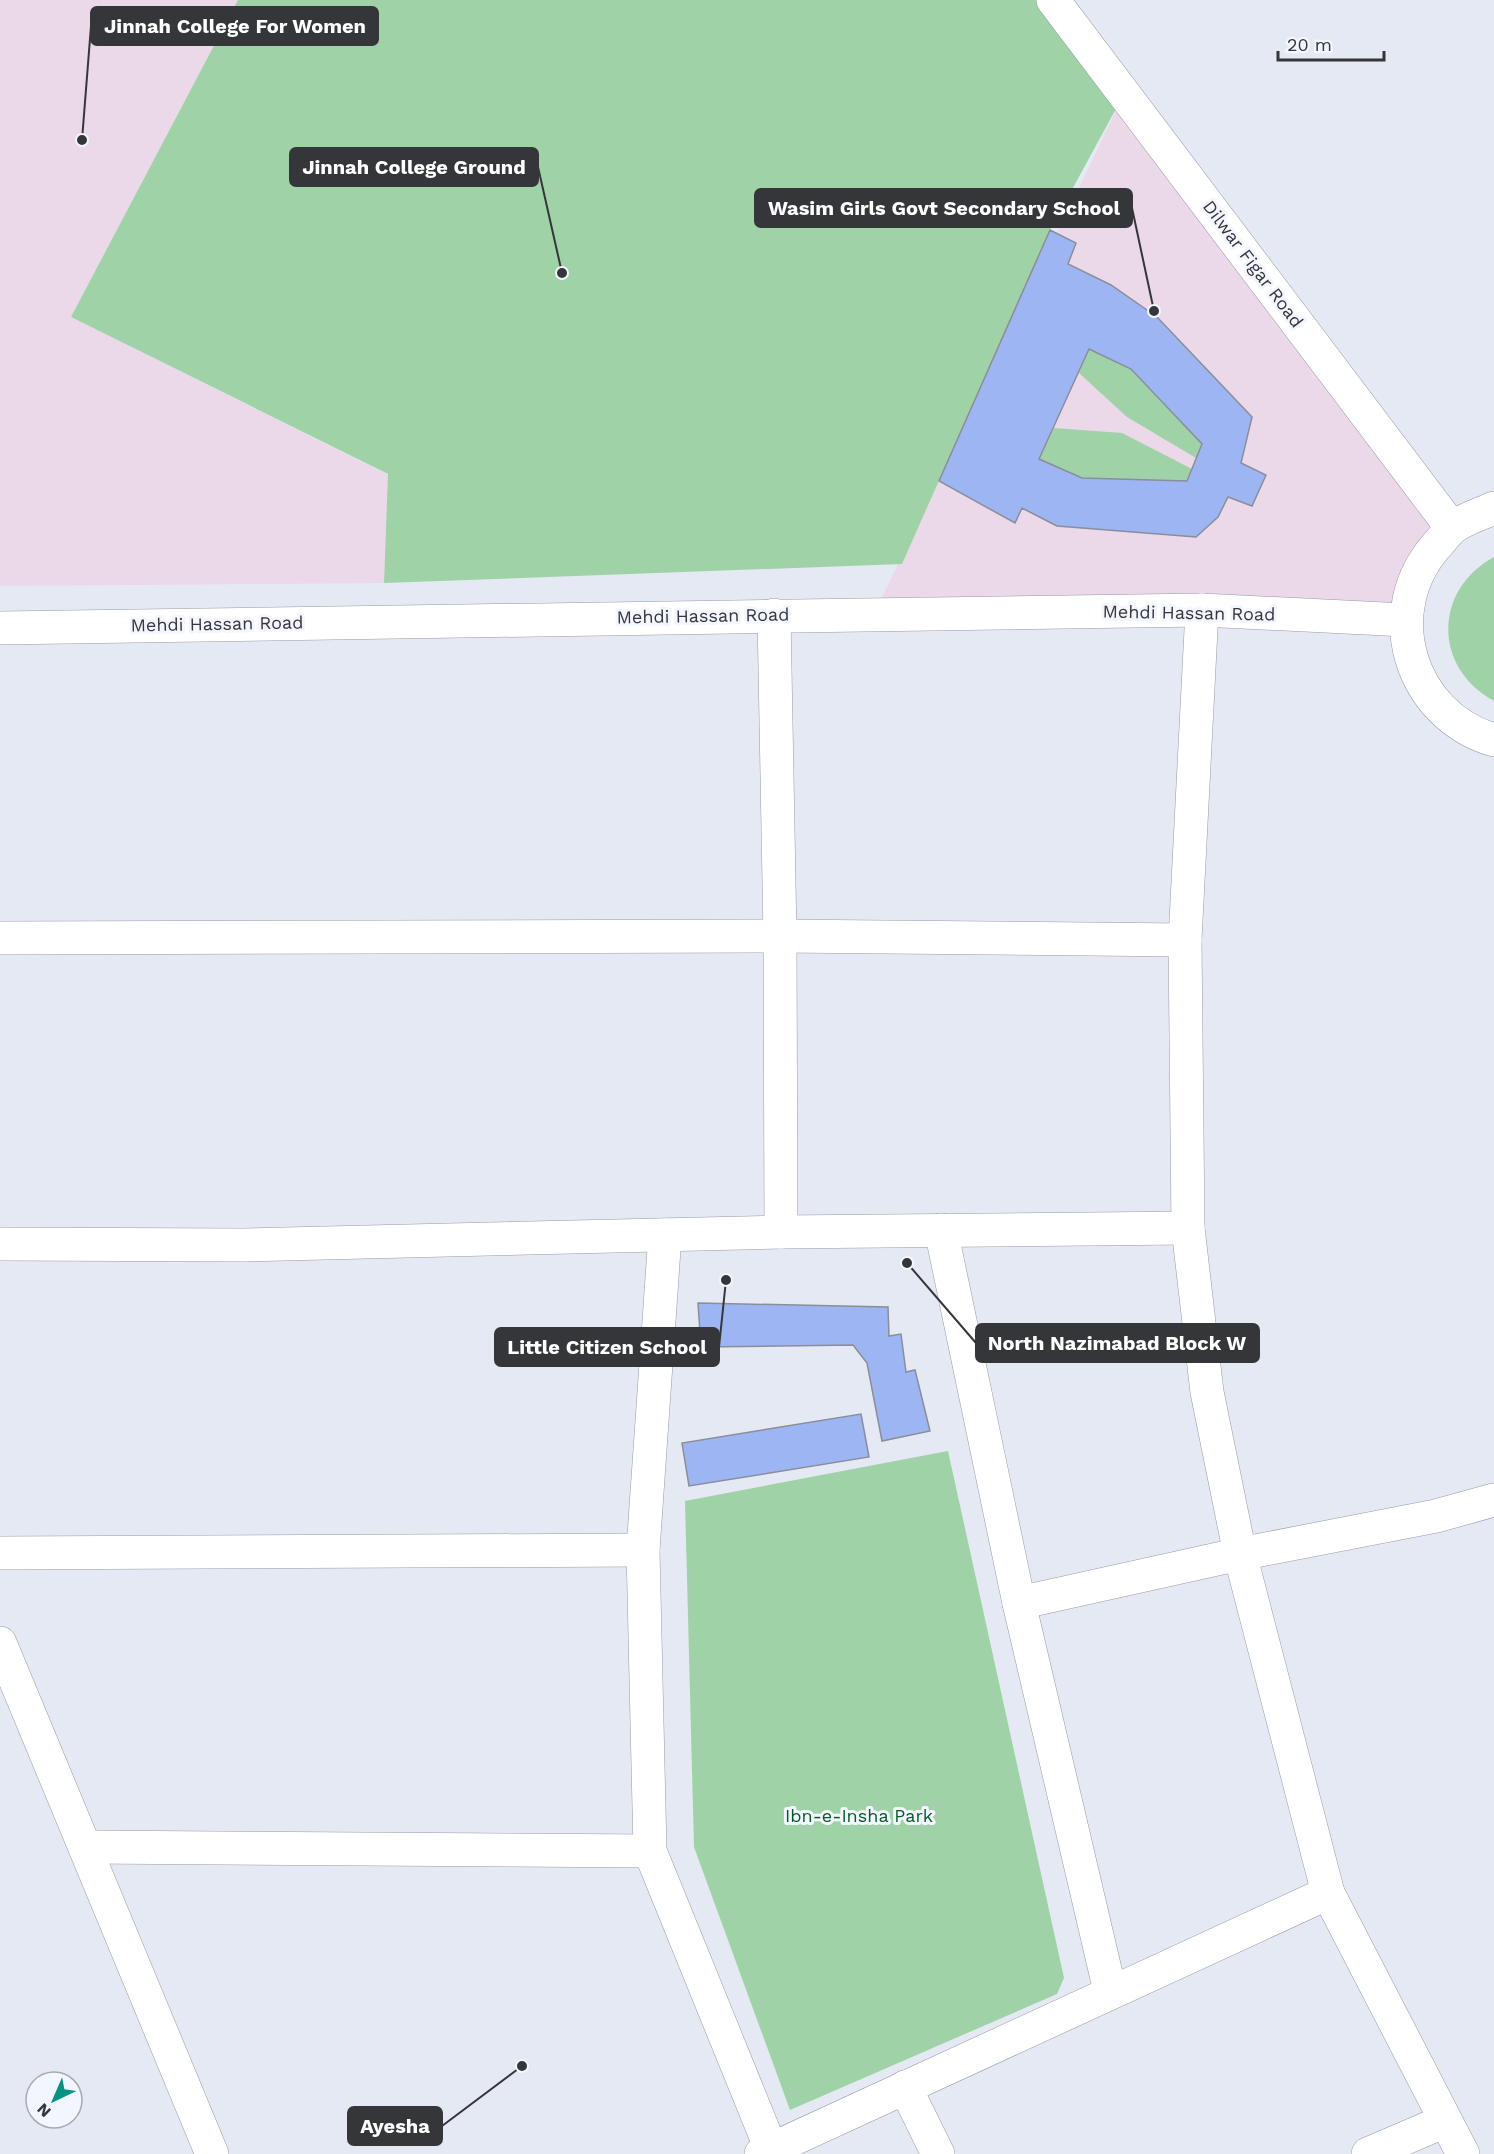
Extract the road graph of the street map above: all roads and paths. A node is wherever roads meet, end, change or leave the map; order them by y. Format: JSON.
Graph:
{"nodes":[{"id":1,"x":1053,"y":0,"type":"edge"},
{"id":2,"x":1494,"y":508,"type":"edge"},
{"id":3,"x":1452,"y":528,"type":"junction"},
{"id":4,"x":1202,"y":610,"type":"junction"},
{"id":5,"x":774,"y":615,"type":"junction"},
{"id":6,"x":1406,"y":620,"type":"junction"},
{"id":7,"x":0,"y":628,"type":"edge"},
{"id":8,"x":1494,"y":740,"type":"edge"},
{"id":9,"x":780,"y":936,"type":"junction"},
{"id":10,"x":0,"y":938,"type":"edge"},
{"id":11,"x":1185,"y":940,"type":"junction"},
{"id":12,"x":1188,"y":1228,"type":"junction"},
{"id":13,"x":941,"y":1230,"type":"junction"},
{"id":14,"x":781,"y":1232,"type":"junction"},
{"id":15,"x":665,"y":1235,"type":"junction"},
{"id":16,"x":0,"y":1244,"type":"edge"},
{"id":17,"x":1494,"y":1500,"type":"edge"},
{"id":18,"x":643,"y":1550,"type":"junction"},
{"id":19,"x":0,"y":1552,"type":"edge"},
{"id":20,"x":1240,"y":1554,"type":"junction"},
{"id":21,"x":1019,"y":1603,"type":"junction"},
{"id":22,"x":0,"y":1642,"type":"edge"},
{"id":23,"x":87,"y":1847,"type":"junction"},
{"id":24,"x":650,"y":1851,"type":"junction"},
{"id":25,"x":1328,"y":1893,"type":"junction"},
{"id":26,"x":1110,"y":1991,"type":"junction"},
{"id":27,"x":905,"y":2087,"type":"junction"},
{"id":28,"x":1445,"y":2121,"type":"junction"},
{"id":29,"x":766,"y":2151,"type":"edge"},
{"id":30,"x":212,"y":2154,"type":"edge"},
{"id":31,"x":938,"y":2154,"type":"edge"},
{"id":32,"x":1368,"y":2154,"type":"edge"},
{"id":33,"x":1463,"y":2154,"type":"edge"}],
"edges":[{"from":1,"to":3,"type":"street","name":"Dilwar Figar Road"},
{"from":2,"to":3,"type":"street"},
{"from":3,"to":6,"type":"street"},
{"from":4,"to":5,"type":"street","name":"Mehdi Hassan Road"},
{"from":4,"to":6,"type":"street","name":"Mehdi Hassan Road"},
{"from":4,"to":11,"type":"street"},
{"from":5,"to":7,"type":"street","name":"Mehdi Hassan Road"},
{"from":5,"to":9,"type":"street"},
{"from":6,"to":8,"type":"street"},
{"from":9,"to":10,"type":"street"},
{"from":9,"to":11,"type":"street"},
{"from":9,"to":14,"type":"street"},
{"from":11,"to":12,"type":"street"},
{"from":12,"to":13,"type":"street"},
{"from":12,"to":20,"type":"street"},
{"from":13,"to":14,"type":"street"},
{"from":13,"to":21,"type":"street"},
{"from":14,"to":15,"type":"street"},
{"from":15,"to":16,"type":"street"},
{"from":15,"to":18,"type":"street"},
{"from":17,"to":20,"type":"street"},
{"from":18,"to":19,"type":"street"},
{"from":18,"to":24,"type":"street"},
{"from":20,"to":21,"type":"street"},
{"from":20,"to":25,"type":"street"},
{"from":21,"to":26,"type":"street"},
{"from":22,"to":23,"type":"street"},
{"from":23,"to":24,"type":"street"},
{"from":23,"to":30,"type":"street"},
{"from":24,"to":29,"type":"street"},
{"from":25,"to":26,"type":"street"},
{"from":25,"to":28,"type":"street"},
{"from":26,"to":27,"type":"street"},
{"from":27,"to":29,"type":"street"},
{"from":27,"to":31,"type":"street"},
{"from":28,"to":32,"type":"street"},
{"from":28,"to":33,"type":"street"}]}
